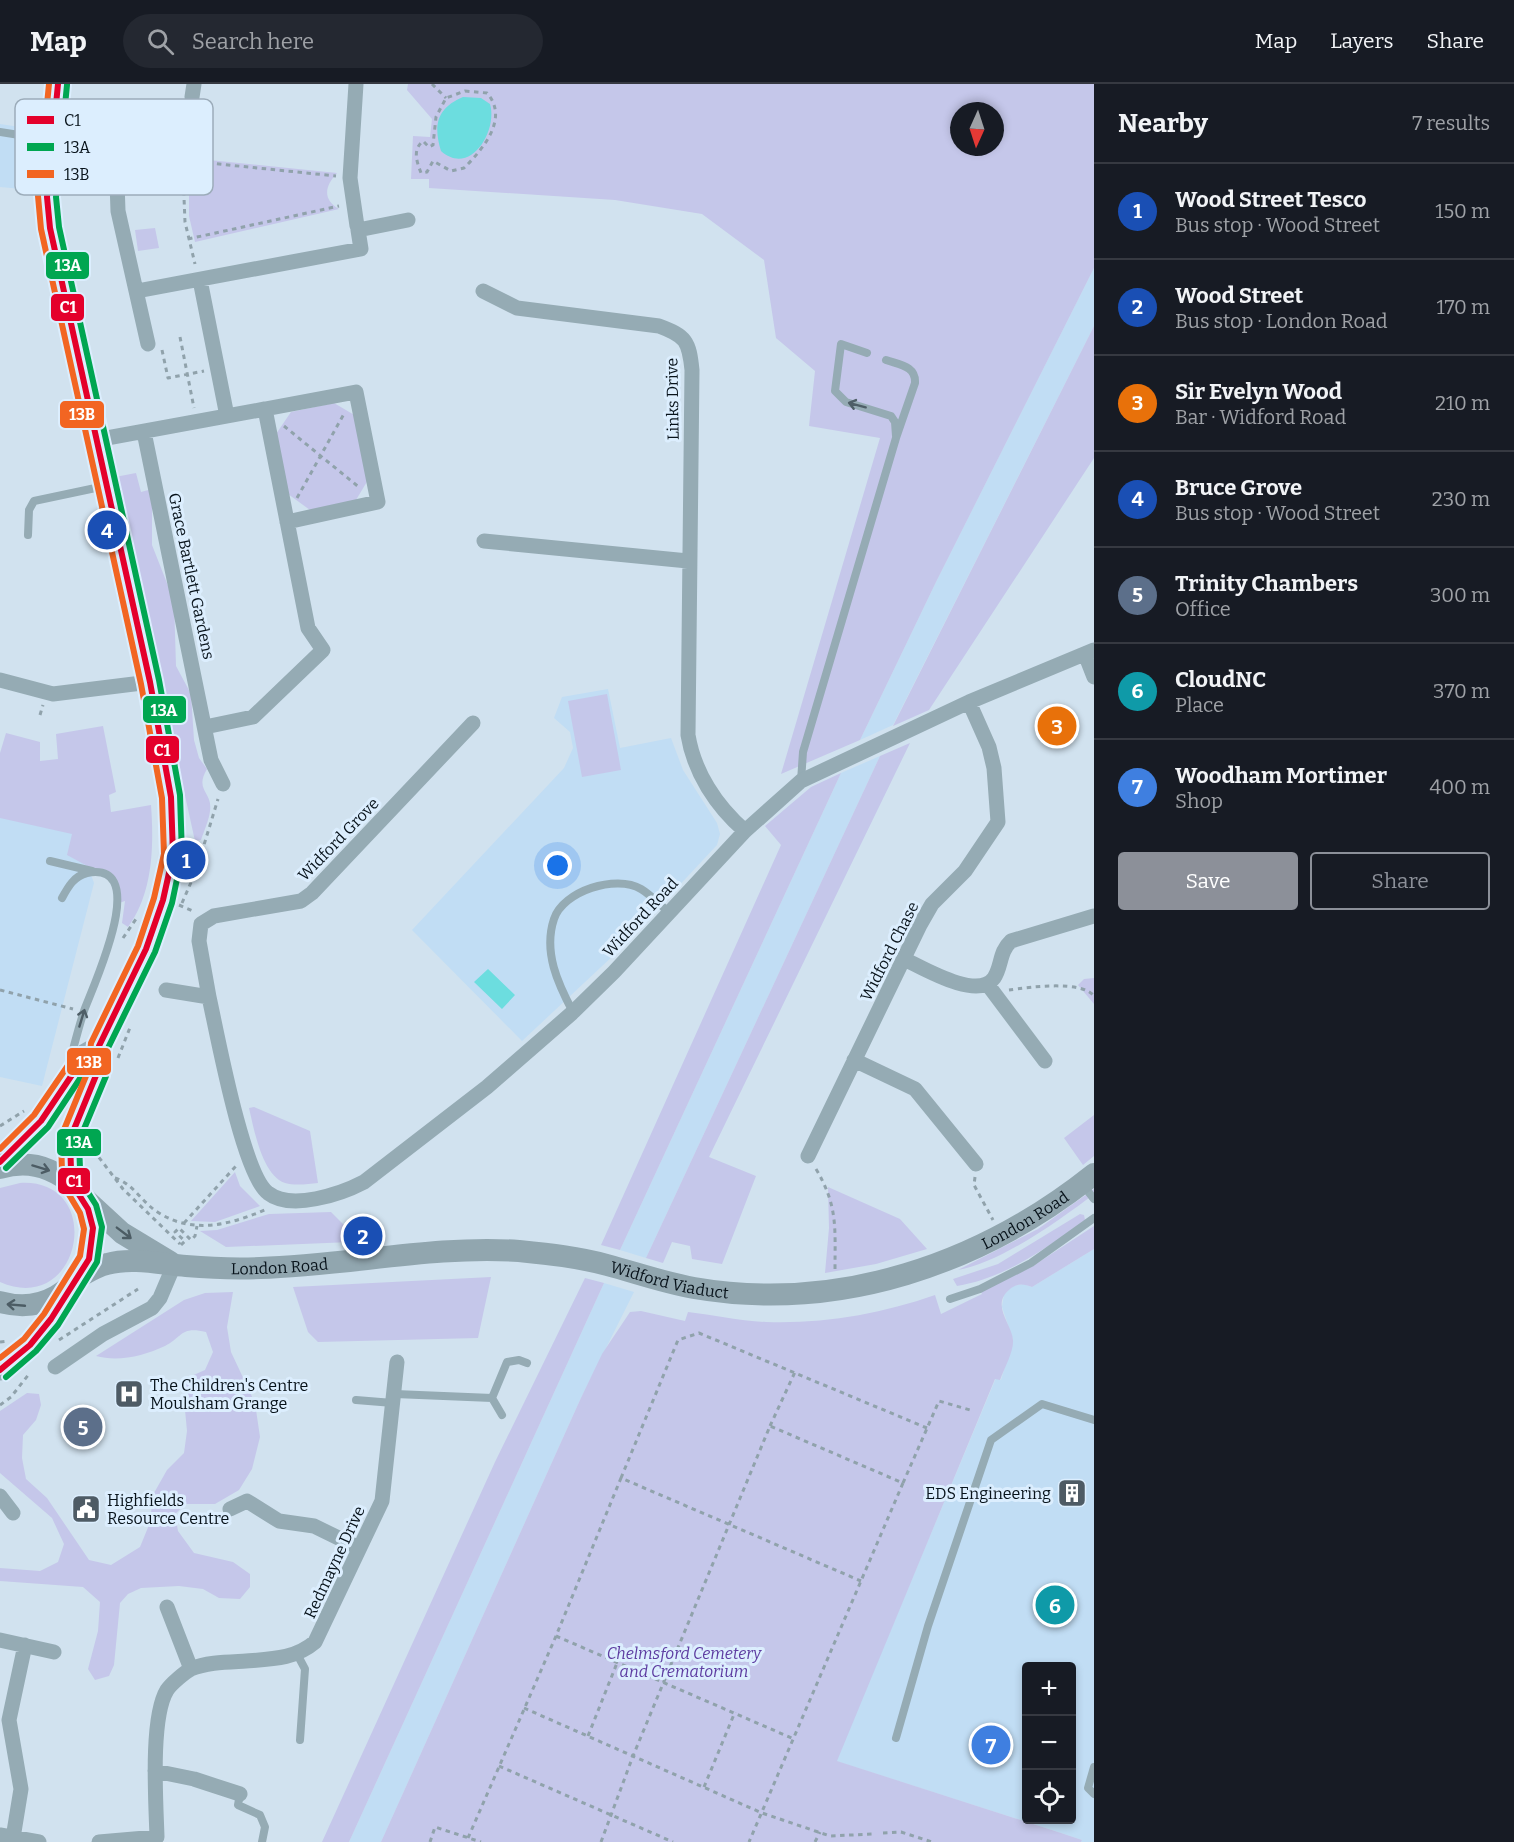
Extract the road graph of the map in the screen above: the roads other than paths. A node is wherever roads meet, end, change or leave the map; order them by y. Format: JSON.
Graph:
{"nodes":[{"id":1,"x":58,"y":84,"type":"edge"},
{"id":2,"x":356,"y":84,"type":"edge"},
{"id":3,"x":57,"y":99,"type":"edge"},
{"id":4,"x":0,"y":132,"type":"edge"},
{"id":5,"x":15,"y":134,"type":"edge"},
{"id":6,"x":47,"y":195,"type":"edge"},
{"id":7,"x":117,"y":195,"type":"edge"},
{"id":8,"x":408,"y":220,"type":"dead end"},
{"id":9,"x":357,"y":226,"type":"dead end"},
{"id":10,"x":200,"y":280,"type":"junction"},
{"id":11,"x":137,"y":291,"type":"junction"},
{"id":12,"x":483,"y":291,"type":"dead end"},
{"id":13,"x":154,"y":342,"type":"road end"},
{"id":14,"x":867,"y":353,"type":"dead end"},
{"id":15,"x":886,"y":360,"type":"dead end"},
{"id":16,"x":265,"y":409,"type":"junction"},
{"id":17,"x":227,"y":416,"type":"junction"},
{"id":18,"x":144,"y":432,"type":"junction"},
{"id":19,"x":896,"y":438,"type":"junction"},
{"id":20,"x":96,"y":440,"type":"junction"},
{"id":21,"x":106,"y":486,"type":"junction"},
{"id":22,"x":287,"y":522,"type":"junction"},
{"id":23,"x":28,"y":535,"type":"dead end"},
{"id":24,"x":484,"y":541,"type":"dead end"},
{"id":25,"x":688,"y":561,"type":"junction"},
{"id":26,"x":1089,"y":652,"type":"edge"},
{"id":27,"x":1094,"y":677,"type":"edge"},
{"id":28,"x":0,"y":680,"type":"edge"},
{"id":29,"x":150,"y":682,"type":"junction"},
{"id":30,"x":969,"y":702,"type":"junction"},
{"id":31,"x":473,"y":723,"type":"dead end"},
{"id":32,"x":205,"y":727,"type":"junction"},
{"id":33,"x":805,"y":777,"type":"junction"},
{"id":34,"x":223,"y":784,"type":"dead end"},
{"id":35,"x":745,"y":831,"type":"junction"},
{"id":36,"x":50,"y":861,"type":"dead end"},
{"id":37,"x":102,"y":874,"type":"junction"},
{"id":38,"x":62,"y":898,"type":"dead end"},
{"id":39,"x":669,"y":912,"type":"junction"},
{"id":40,"x":1094,"y":916,"type":"edge"},
{"id":41,"x":904,"y":959,"type":"junction"},
{"id":42,"x":992,"y":988,"type":"junction"},
{"id":43,"x":166,"y":990,"type":"dead end"},
{"id":44,"x":209,"y":997,"type":"junction"},
{"id":45,"x":573,"y":1012,"type":"junction"},
{"id":46,"x":99,"y":1046,"type":"junction"},
{"id":47,"x":854,"y":1060,"type":"junction"},
{"id":48,"x":1046,"y":1061,"type":"dead end"},
{"id":49,"x":60,"y":1094,"type":"junction"},
{"id":50,"x":808,"y":1156,"type":"road end"},
{"id":51,"x":0,"y":1162,"type":"edge"},
{"id":52,"x":976,"y":1164,"type":"road end"},
{"id":53,"x":0,"y":1168,"type":"edge"},
{"id":54,"x":1090,"y":1186,"type":"edge"},
{"id":55,"x":78,"y":1192,"type":"junction"},
{"id":56,"x":1094,"y":1218,"type":"edge"},
{"id":57,"x":178,"y":1253,"type":"junction"},
{"id":58,"x":384,"y":1258,"type":"joint"},
{"id":59,"x":954,"y":1259,"type":"joint"},
{"id":60,"x":74,"y":1282,"type":"junction"},
{"id":61,"x":950,"y":1299,"type":"dead end"},
{"id":62,"x":0,"y":1302,"type":"edge"},
{"id":63,"x":397,"y":1362,"type":"dead end"},
{"id":64,"x":527,"y":1363,"type":"dead end"},
{"id":65,"x":55,"y":1367,"type":"dead end"},
{"id":66,"x":0,"y":1370,"type":"edge"},
{"id":67,"x":492,"y":1398,"type":"junction"},
{"id":68,"x":395,"y":1399,"type":"junction"},
{"id":69,"x":356,"y":1400,"type":"dead end"},
{"id":70,"x":502,"y":1415,"type":"dead end"},
{"id":71,"x":1094,"y":1420,"type":"edge"},
{"id":72,"x":0,"y":1496,"type":"edge"},
{"id":73,"x":230,"y":1509,"type":"dead end"},
{"id":74,"x":13,"y":1514,"type":"dead end"},
{"id":75,"x":359,"y":1548,"type":"junction"},
{"id":76,"x":167,"y":1607,"type":"dead end"},
{"id":77,"x":0,"y":1640,"type":"edge"},
{"id":78,"x":25,"y":1645,"type":"junction"},
{"id":79,"x":54,"y":1652,"type":"dead end"},
{"id":80,"x":297,"y":1654,"type":"junction"},
{"id":81,"x":191,"y":1669,"type":"junction"},
{"id":82,"x":896,"y":1738,"type":"dead end"},
{"id":83,"x":300,"y":1740,"type":"dead end"},
{"id":84,"x":1094,"y":1767,"type":"edge"},
{"id":85,"x":155,"y":1771,"type":"junction"},
{"id":86,"x":240,"y":1794,"type":"joint"},
{"id":87,"x":1094,"y":1794,"type":"edge"},
{"id":88,"x":7,"y":1836,"type":"edge"},
{"id":89,"x":157,"y":1840,"type":"edge"},
{"id":90,"x":39,"y":1842,"type":"edge"},
{"id":91,"x":99,"y":1842,"type":"edge"},
{"id":92,"x":262,"y":1842,"type":"edge"}],
"edges":[{"from":1,"to":3,"type":"main road"},
{"from":2,"to":9,"type":"street"},
{"from":4,"to":5,"type":"lane"},
{"from":6,"to":20,"type":"main road"},
{"from":7,"to":11,"type":"street"},
{"from":8,"to":10,"type":"street"},
{"from":10,"to":11,"type":"street"},
{"from":10,"to":17,"type":"street"},
{"from":11,"to":13,"type":"street"},
{"from":12,"to":25,"type":"street","name":"Links Drive"},
{"from":19,"to":14,"type":"lane","one_way":true},
{"from":15,"to":19,"type":"lane"},
{"from":16,"to":17,"type":"street"},
{"from":16,"to":22,"type":"street"},
{"from":16,"to":22,"type":"street"},
{"from":17,"to":18,"type":"street"},
{"from":18,"to":20,"type":"street"},
{"from":18,"to":32,"type":"street","name":"Grace Bartlett Gardens"},
{"from":19,"to":33,"type":"lane"},
{"from":20,"to":21,"type":"main road"},
{"from":21,"to":23,"type":"lane"},
{"from":21,"to":29,"type":"main road"},
{"from":22,"to":32,"type":"street"},
{"from":24,"to":25,"type":"street"},
{"from":25,"to":35,"type":"street","name":"Links Drive"},
{"from":26,"to":27,"type":"street"},
{"from":26,"to":30,"type":"street","name":"Widford Road"},
{"from":28,"to":29,"type":"street"},
{"from":29,"to":46,"type":"main road"},
{"from":30,"to":33,"type":"street","name":"Widford Road"},
{"from":30,"to":41,"type":"street","name":"Widford Chase"},
{"from":31,"to":44,"type":"street","name":"Widford Grove"},
{"from":32,"to":34,"type":"street","name":"Grace Bartlett Gardens"},
{"from":33,"to":35,"type":"street","name":"Widford Road"},
{"from":35,"to":39,"type":"street","name":"Widford Road"},
{"from":36,"to":37,"type":"lane"},
{"from":37,"to":38,"type":"lane"},
{"from":49,"to":37,"type":"lane","one_way":true},
{"from":39,"to":45,"type":"street","name":"Widford Road"},
{"from":39,"to":45,"type":"lane"},
{"from":40,"to":42,"type":"street"},
{"from":41,"to":42,"type":"street"},
{"from":41,"to":47,"type":"street","name":"Widford Chase"},
{"from":42,"to":48,"type":"street"},
{"from":43,"to":44,"type":"street"},
{"from":44,"to":45,"type":"street","name":"Widford Road"},
{"from":46,"to":49,"type":"main road"},
{"from":46,"to":55,"type":"main road"},
{"from":47,"to":50,"type":"street","name":"Widford Chase"},
{"from":47,"to":52,"type":"street"},
{"from":49,"to":51,"type":"main road"},
{"from":53,"to":55,"type":"main road","name":"London Road","one_way":true},
{"from":54,"to":59,"type":"main road","name":"London Road"},
{"from":55,"to":57,"type":"main road","name":"London Road","one_way":true},
{"from":55,"to":60,"type":"main road"},
{"from":56,"to":61,"type":"lane"},
{"from":57,"to":58,"type":"main road","name":"London Road"},
{"from":57,"to":60,"type":"main road","name":"London Road"},
{"from":57,"to":65,"type":"street"},
{"from":58,"to":59,"type":"main road","name":"Widford Viaduct"},
{"from":60,"to":62,"type":"main road","name":"London Road","one_way":true},
{"from":60,"to":66,"type":"main road"},
{"from":63,"to":68,"type":"street","name":"Redmayne Drive"},
{"from":64,"to":67,"type":"lane"},
{"from":67,"to":68,"type":"lane"},
{"from":67,"to":70,"type":"lane"},
{"from":68,"to":69,"type":"lane"},
{"from":68,"to":75,"type":"street","name":"Redmayne Drive"},
{"from":71,"to":82,"type":"lane"},
{"from":72,"to":74,"type":"street"},
{"from":73,"to":75,"type":"street"},
{"from":75,"to":80,"type":"street","name":"Redmayne Drive"},
{"from":76,"to":81,"type":"street"},
{"from":77,"to":78,"type":"street"},
{"from":78,"to":79,"type":"street"},
{"from":78,"to":88,"type":"street"},
{"from":80,"to":81,"type":"street","name":"Redmayne Drive"},
{"from":80,"to":83,"type":"lane"},
{"from":81,"to":85,"type":"street","name":"Redmayne Drive"},
{"from":84,"to":87,"type":"lane"},
{"from":85,"to":86,"type":"street"},
{"from":85,"to":89,"type":"street","name":"Redmayne Drive"},
{"from":86,"to":92,"type":"lane"},
{"from":88,"to":90,"type":"street"},
{"from":89,"to":91,"type":"street","name":"Redmayne Drive"}]}
